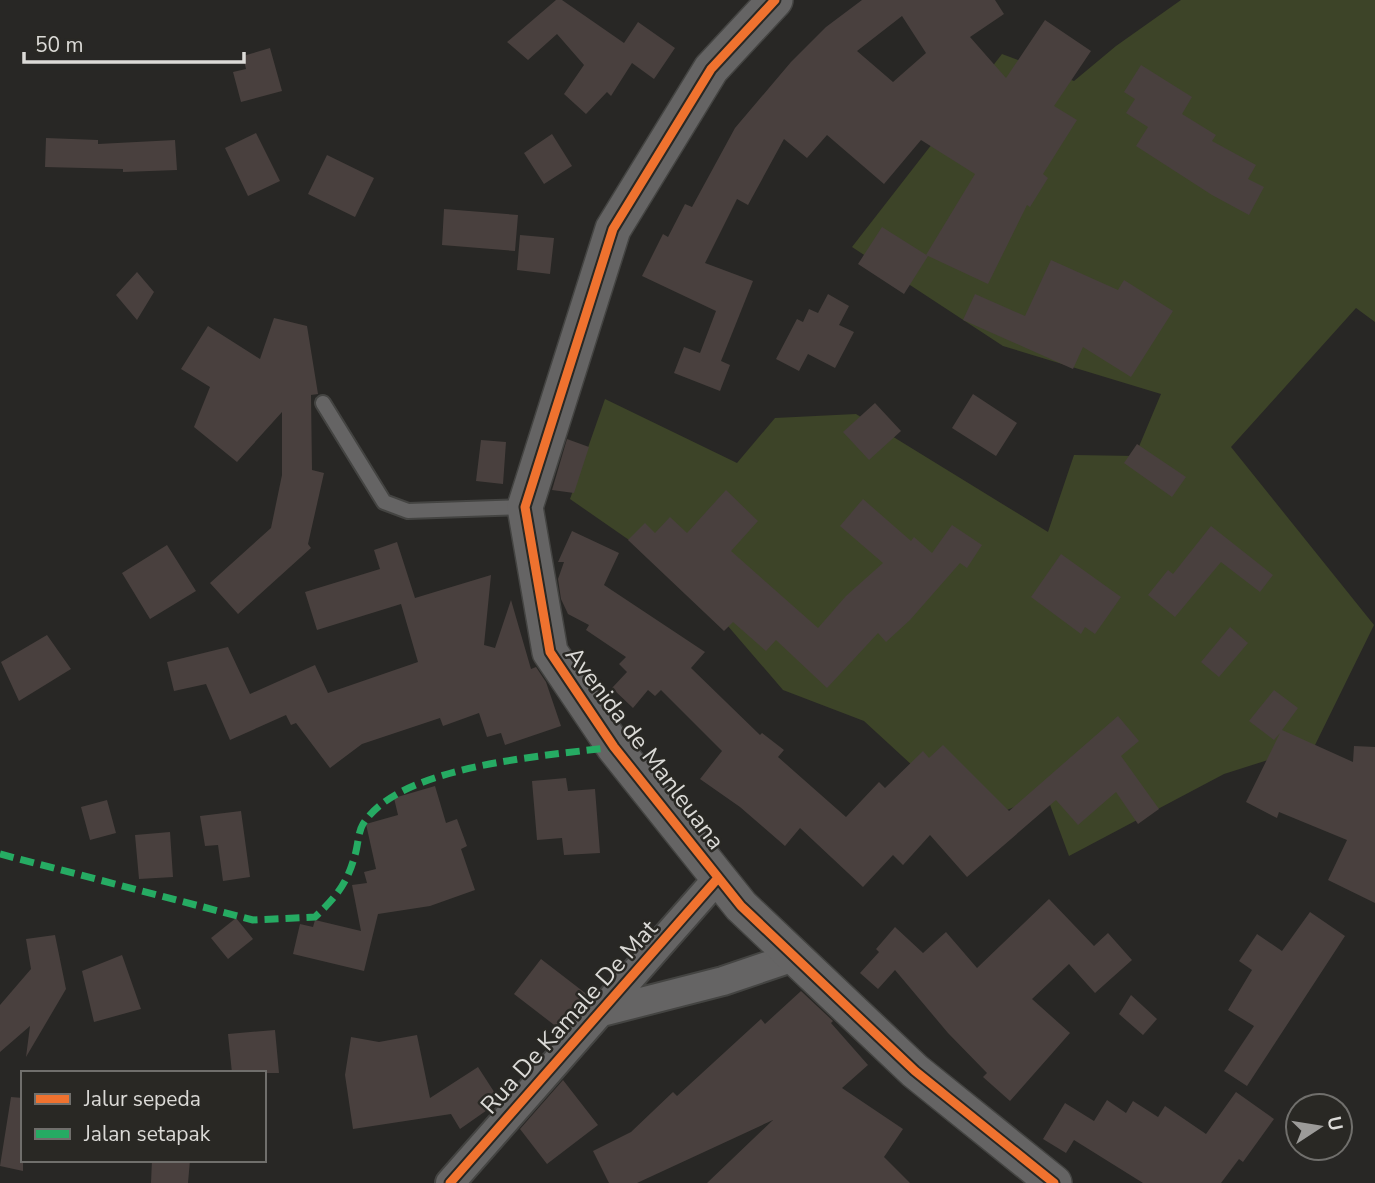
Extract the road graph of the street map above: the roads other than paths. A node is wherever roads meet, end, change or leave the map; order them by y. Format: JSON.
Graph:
{"nodes":[{"id":1,"x":775,"y":0,"type":"edge"},
{"id":2,"x":323,"y":403,"type":"dead end"},
{"id":3,"x":525,"y":507,"type":"junction"},
{"id":4,"x":718,"y":878,"type":"junction"},
{"id":5,"x":794,"y":957,"type":"junction"},
{"id":6,"x":598,"y":1013,"type":"junction"},
{"id":7,"x":450,"y":1183,"type":"edge"},
{"id":8,"x":1054,"y":1183,"type":"edge"}],
"edges":[{"from":1,"to":3,"type":"street","name":"Avenida de Manleuana"},
{"from":2,"to":3,"type":"lane"},
{"from":3,"to":4,"type":"street","name":"Avenida de Manleuana"},
{"from":4,"to":5,"type":"street","name":"Avenida de Manleuana"},
{"from":4,"to":6,"type":"street","name":"Rua De Kamale De Mat"},
{"from":5,"to":6,"type":"street"},
{"from":5,"to":8,"type":"street","name":"Avenida de Manleuana"},
{"from":6,"to":7,"type":"street","name":"Rua De Kamale De Mat"}]}
